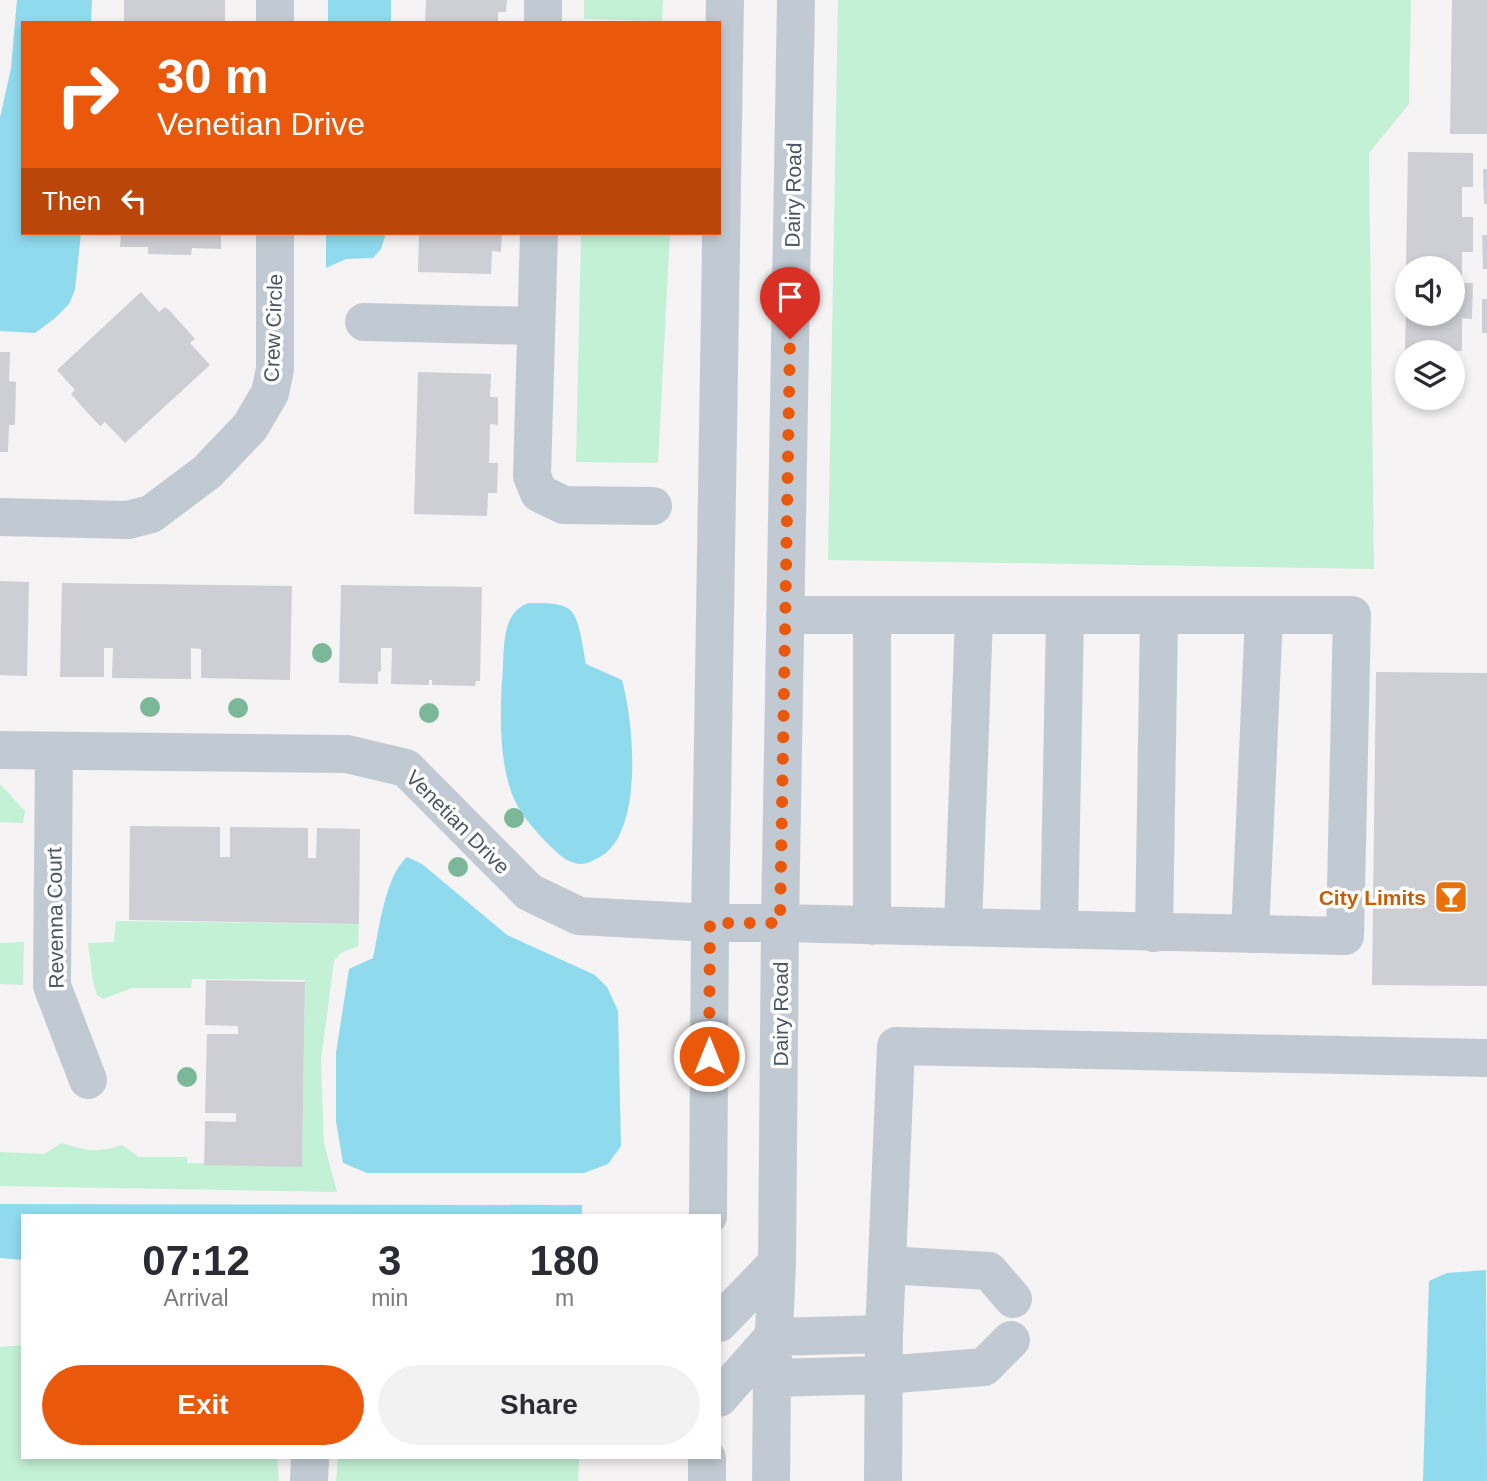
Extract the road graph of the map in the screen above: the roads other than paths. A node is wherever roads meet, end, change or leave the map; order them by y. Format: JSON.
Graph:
{"nodes":[{"id":1,"x":275,"y":0,"type":"edge"},
{"id":2,"x":543,"y":0,"type":"edge"},
{"id":3,"x":725,"y":0,"type":"edge"},
{"id":4,"x":796,"y":0,"type":"edge"},
{"id":5,"x":275,"y":21,"type":"edge"},
{"id":6,"x":543,"y":21,"type":"edge"},
{"id":7,"x":721,"y":125,"type":"edge"},
{"id":8,"x":275,"y":235,"type":"edge"},
{"id":9,"x":539,"y":235,"type":"edge"},
{"id":10,"x":719,"y":235,"type":"edge"},
{"id":11,"x":364,"y":322,"type":"dead end"},
{"id":12,"x":536,"y":326,"type":"junction"},
{"id":13,"x":653,"y":506,"type":"dead end"},
{"id":14,"x":0,"y":517,"type":"edge"},
{"id":15,"x":785,"y":615,"type":"junction"},
{"id":16,"x":872,"y":615,"type":"junction"},
{"id":17,"x":974,"y":615,"type":"junction"},
{"id":18,"x":1065,"y":615,"type":"junction"},
{"id":19,"x":1159,"y":615,"type":"junction"},
{"id":20,"x":1264,"y":615,"type":"junction"},
{"id":21,"x":0,"y":750,"type":"edge"},
{"id":22,"x":54,"y":751,"type":"junction"},
{"id":23,"x":710,"y":923,"type":"junction"},
{"id":24,"x":780,"y":923,"type":"junction"},
{"id":25,"x":872,"y":926,"type":"junction"},
{"id":26,"x":963,"y":927,"type":"junction"},
{"id":27,"x":1059,"y":929,"type":"junction"},
{"id":28,"x":1154,"y":933,"type":"junction"},
{"id":29,"x":1250,"y":934,"type":"junction"},
{"id":30,"x":1487,"y":1058,"type":"edge"},
{"id":31,"x":88,"y":1080,"type":"dead end"},
{"id":32,"x":708,"y":1214,"type":"edge"},
{"id":33,"x":777,"y":1263,"type":"junction"},
{"id":34,"x":887,"y":1265,"type":"junction"},
{"id":35,"x":1013,"y":1299,"type":"dead end"},
{"id":36,"x":721,"y":1321,"type":"edge"},
{"id":37,"x":884,"y":1334,"type":"junction"},
{"id":38,"x":774,"y":1337,"type":"junction"},
{"id":39,"x":1011,"y":1340,"type":"dead end"},
{"id":40,"x":883,"y":1375,"type":"junction"},
{"id":41,"x":772,"y":1378,"type":"junction"},
{"id":42,"x":721,"y":1396,"type":"edge"},
{"id":43,"x":310,"y":1459,"type":"edge"},
{"id":44,"x":707,"y":1459,"type":"edge"},
{"id":45,"x":309,"y":1481,"type":"edge"},
{"id":46,"x":707,"y":1481,"type":"edge"},
{"id":47,"x":771,"y":1481,"type":"edge"},
{"id":48,"x":883,"y":1481,"type":"edge"}],
"edges":[{"from":1,"to":5,"type":"street"},
{"from":2,"to":6,"type":"street"},
{"from":3,"to":7,"type":"street"},
{"from":4,"to":15,"type":"street","name":"Dairy Road"},
{"from":8,"to":14,"type":"street","name":"Crew Circle"},
{"from":9,"to":12,"type":"street"},
{"from":10,"to":23,"type":"street"},
{"from":11,"to":12,"type":"street"},
{"from":12,"to":13,"type":"street"},
{"from":15,"to":16,"type":"street"},
{"from":15,"to":24,"type":"street","name":"Dairy Road"},
{"from":16,"to":17,"type":"street"},
{"from":16,"to":25,"type":"street"},
{"from":17,"to":18,"type":"street"},
{"from":17,"to":26,"type":"street"},
{"from":18,"to":19,"type":"street"},
{"from":18,"to":27,"type":"street"},
{"from":19,"to":20,"type":"street"},
{"from":19,"to":28,"type":"street"},
{"from":20,"to":29,"type":"street"},
{"from":20,"to":29,"type":"street","name":"Venetian Drive"},
{"from":21,"to":22,"type":"street","name":"Venetian Drive"},
{"from":22,"to":23,"type":"street","name":"Venetian Drive"},
{"from":22,"to":31,"type":"street","name":"Revenna Court"},
{"from":23,"to":24,"type":"street","name":"Venetian Drive"},
{"from":23,"to":32,"type":"street"},
{"from":24,"to":25,"type":"street","name":"Venetian Drive"},
{"from":24,"to":33,"type":"street","name":"Dairy Road"},
{"from":25,"to":26,"type":"street","name":"Venetian Drive"},
{"from":26,"to":27,"type":"street","name":"Venetian Drive"},
{"from":27,"to":28,"type":"street","name":"Venetian Drive"},
{"from":28,"to":29,"type":"street","name":"Venetian Drive"},
{"from":30,"to":34,"type":"street"},
{"from":33,"to":36,"type":"street"},
{"from":33,"to":38,"type":"street","name":"Dairy Road"},
{"from":34,"to":35,"type":"street"},
{"from":34,"to":37,"type":"street"},
{"from":37,"to":38,"type":"street"},
{"from":37,"to":40,"type":"street"},
{"from":38,"to":41,"type":"street","name":"Dairy Road"},
{"from":38,"to":42,"type":"street"},
{"from":39,"to":40,"type":"street"},
{"from":40,"to":41,"type":"street"},
{"from":40,"to":48,"type":"street"},
{"from":41,"to":47,"type":"street","name":"Dairy Road"},
{"from":43,"to":45,"type":"street"},
{"from":44,"to":46,"type":"street"}]}
